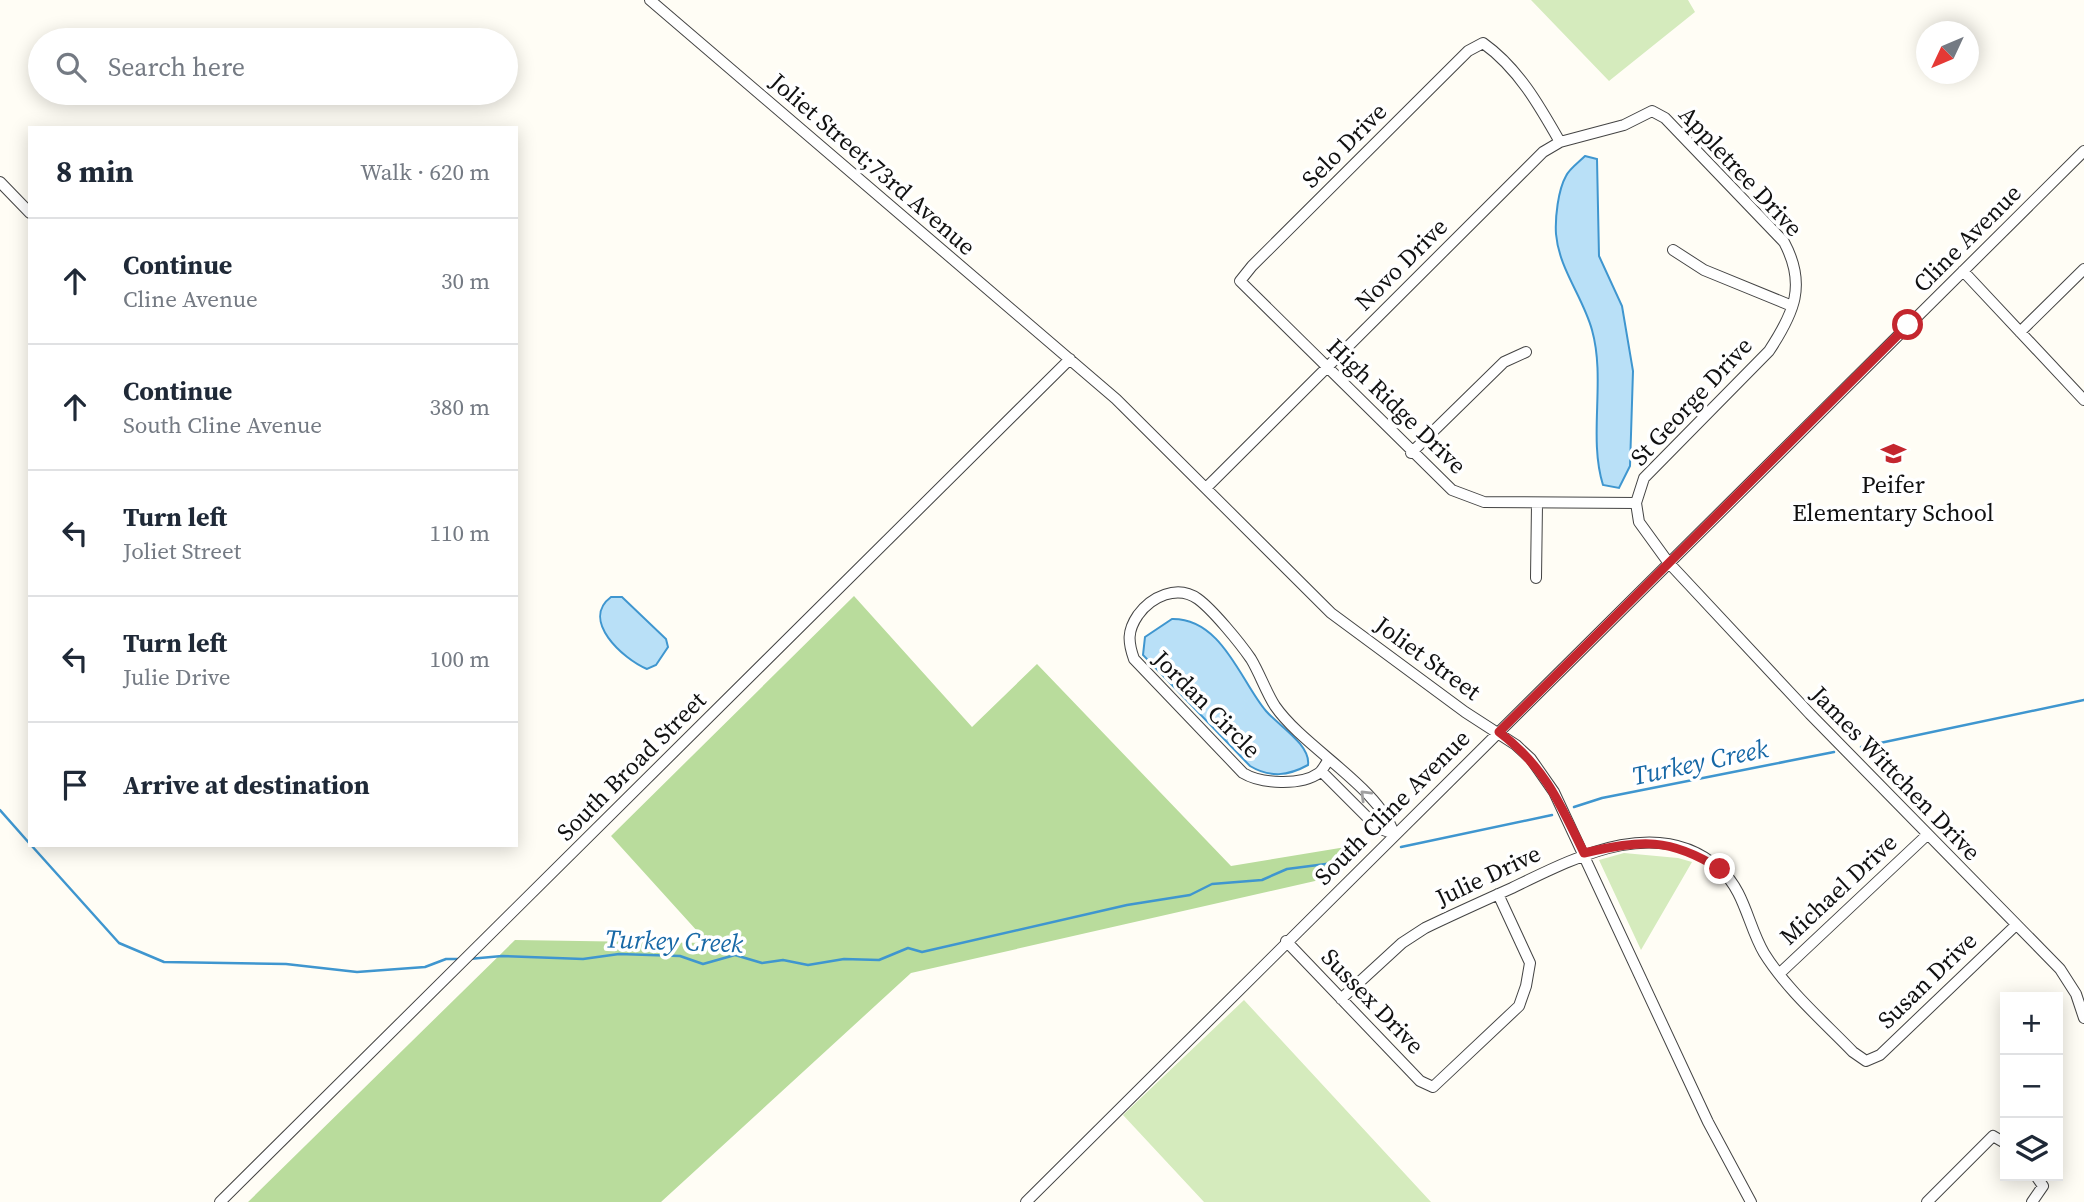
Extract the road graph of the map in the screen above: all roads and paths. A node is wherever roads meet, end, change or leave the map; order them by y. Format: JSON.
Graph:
{"nodes":[{"id":1,"x":650,"y":0,"type":"edge"},
{"id":2,"x":1652,"y":111,"type":"joint"},
{"id":3,"x":1560,"y":142,"type":"junction"},
{"id":4,"x":2084,"y":151,"type":"edge"},
{"id":5,"x":0,"y":182,"type":"edge"},
{"id":6,"x":28,"y":211,"type":"edge"},
{"id":7,"x":1673,"y":250,"type":"dead end"},
{"id":8,"x":2084,"y":269,"type":"edge"},
{"id":9,"x":1963,"y":271,"type":"junction"},
{"id":10,"x":1240,"y":281,"type":"joint"},
{"id":11,"x":1792,"y":306,"type":"junction"},
{"id":12,"x":2020,"y":332,"type":"junction"},
{"id":13,"x":1526,"y":352,"type":"dead end"},
{"id":14,"x":1878,"y":355,"type":"joint"},
{"id":15,"x":1070,"y":359,"type":"junction"},
{"id":16,"x":1326,"y":368,"type":"junction"},
{"id":17,"x":2084,"y":400,"type":"edge"},
{"id":18,"x":1411,"y":453,"type":"junction"},
{"id":19,"x":1206,"y":488,"type":"junction"},
{"id":20,"x":1537,"y":503,"type":"junction"},
{"id":21,"x":1636,"y":503,"type":"junction"},
{"id":22,"x":1668,"y":562,"type":"junction"},
{"id":23,"x":1536,"y":578,"type":"dead end"},
{"id":24,"x":1499,"y":732,"type":"junction"},
{"id":25,"x":1329,"y":759,"type":"junction"},
{"id":26,"x":1321,"y":771,"type":"junction"},
{"id":27,"x":1394,"y":834,"type":"junction"},
{"id":28,"x":1927,"y":835,"type":"junction"},
{"id":29,"x":1584,"y":853,"type":"junction"},
{"id":30,"x":1498,"y":894,"type":"junction"},
{"id":31,"x":2015,"y":926,"type":"junction"},
{"id":32,"x":1286,"y":941,"type":"junction"},
{"id":33,"x":1779,"y":974,"type":"junction"},
{"id":34,"x":1341,"y":999,"type":"junction"},
{"id":35,"x":2084,"y":1018,"type":"edge"},
{"id":36,"x":1866,"y":1061,"type":"joint"},
{"id":37,"x":2000,"y":1140,"type":"edge"},
{"id":38,"x":2040,"y":1181,"type":"edge"},
{"id":39,"x":220,"y":1202,"type":"edge"},
{"id":40,"x":1026,"y":1202,"type":"edge"},
{"id":41,"x":1751,"y":1202,"type":"edge"},
{"id":42,"x":1927,"y":1202,"type":"edge"},
{"id":43,"x":2032,"y":1202,"type":"edge"}],
"edges":[{"from":1,"to":15,"type":"street","name":"Joliet Street;73rd Avenue"},
{"from":2,"to":3,"type":"street","name":"Novo Drive"},
{"from":2,"to":11,"type":"street","name":"Appletree Drive"},
{"from":3,"to":10,"type":"street","name":"Selo Drive"},
{"from":3,"to":16,"type":"street","name":"Novo Drive"},
{"from":4,"to":9,"type":"street","name":"Cline Avenue"},
{"from":5,"to":6,"type":"street"},
{"from":7,"to":11,"type":"street"},
{"from":8,"to":12,"type":"street"},
{"from":9,"to":12,"type":"street"},
{"from":9,"to":14,"type":"street","name":"Cline Avenue"},
{"from":10,"to":16,"type":"street","name":"High Ridge Drive"},
{"from":11,"to":21,"type":"street","name":"St George Drive"},
{"from":12,"to":17,"type":"street"},
{"from":13,"to":18,"type":"street"},
{"from":14,"to":22,"type":"street","name":"South Cline Avenue"},
{"from":15,"to":19,"type":"street","name":"Joliet Street"},
{"from":15,"to":39,"type":"street","name":"South Broad Street"},
{"from":16,"to":18,"type":"street","name":"High Ridge Drive"},
{"from":16,"to":19,"type":"street","name":"Novo Drive"},
{"from":18,"to":20,"type":"street","name":"High Ridge Drive"},
{"from":19,"to":24,"type":"street","name":"Joliet Street"},
{"from":20,"to":21,"type":"street","name":"High Ridge Drive"},
{"from":20,"to":23,"type":"street"},
{"from":21,"to":22,"type":"street","name":"St George Drive"},
{"from":22,"to":24,"type":"street","name":"South Cline Avenue"},
{"from":22,"to":28,"type":"street","name":"James Wittchen Drive"},
{"from":24,"to":27,"type":"street","name":"South Cline Avenue"},
{"from":24,"to":29,"type":"street","name":"Joliet Street"},
{"from":25,"to":26,"type":"street"},
{"from":25,"to":26,"type":"street","name":"Jordan Circle"},
{"from":27,"to":25,"type":"street","name":"Jordan Circle","one_way":true},
{"from":26,"to":27,"type":"street"},
{"from":27,"to":32,"type":"street","name":"South Cline Avenue"},
{"from":28,"to":31,"type":"street","name":"James Wittchen Drive"},
{"from":28,"to":33,"type":"street","name":"Michael Drive"},
{"from":29,"to":30,"type":"street","name":"Julie Drive"},
{"from":29,"to":33,"type":"street","name":"Julie Drive"},
{"from":29,"to":41,"type":"street","name":"Joliet Street"},
{"from":30,"to":34,"type":"street","name":"Julie Drive"},
{"from":30,"to":34,"type":"street","name":"Sussex Drive"},
{"from":31,"to":35,"type":"street","name":"James Wittchen Drive"},
{"from":31,"to":36,"type":"street","name":"Susan Drive"},
{"from":32,"to":34,"type":"street","name":"Sussex Drive"},
{"from":32,"to":40,"type":"street","name":"South Cline Avenue"},
{"from":33,"to":36,"type":"street","name":"Julie Drive"},
{"from":37,"to":42,"type":"street"},
{"from":38,"to":43,"type":"street"}]}
